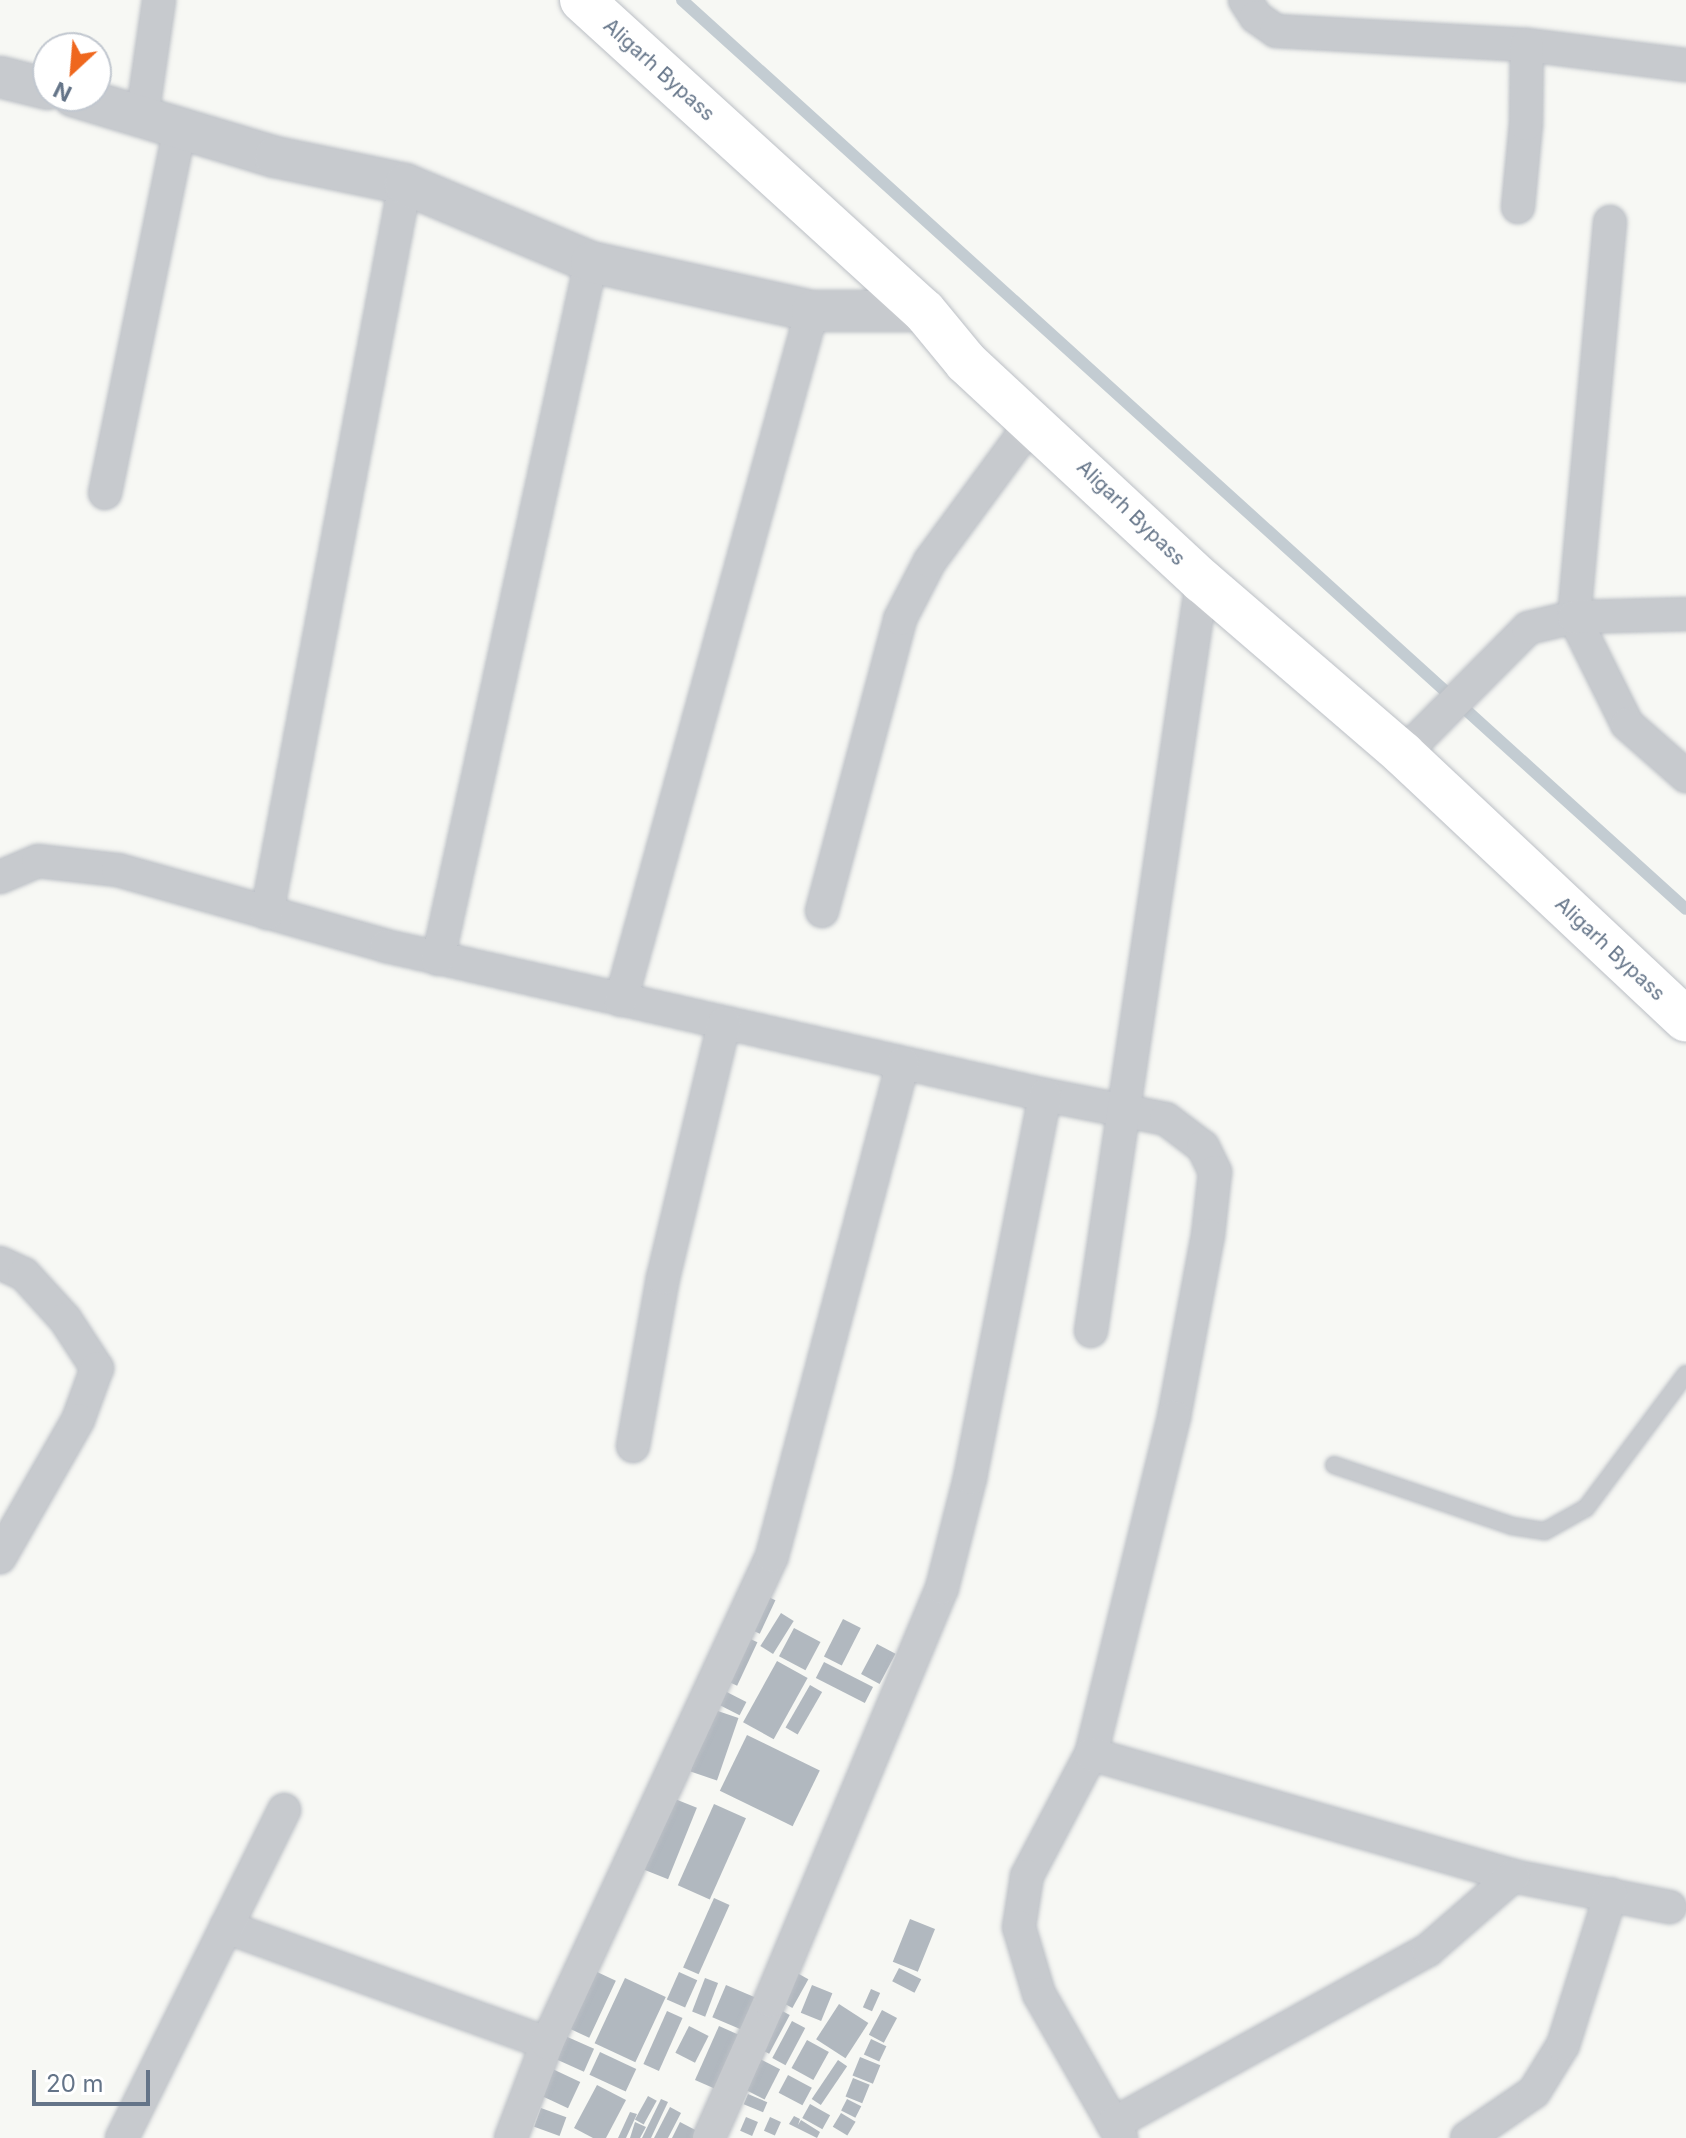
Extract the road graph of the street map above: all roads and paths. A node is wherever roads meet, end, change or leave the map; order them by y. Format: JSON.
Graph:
{"nodes":[{"id":1,"x":159,"y":0,"type":"edge"},
{"id":2,"x":582,"y":0,"type":"edge"},
{"id":3,"x":1245,"y":0,"type":"edge"},
{"id":4,"x":1527,"y":45,"type":"junction"},
{"id":5,"x":1686,"y":65,"type":"edge"},
{"id":6,"x":0,"y":77,"type":"edge"},
{"id":7,"x":32,"y":85,"type":"edge"},
{"id":8,"x":112,"y":108,"type":"edge"},
{"id":9,"x":142,"y":117,"type":"junction"},
{"id":10,"x":180,"y":128,"type":"junction"},
{"id":11,"x":405,"y":184,"type":"junction"},
{"id":12,"x":1518,"y":207,"type":"dead end"},
{"id":13,"x":1610,"y":222,"type":"dead end"},
{"id":14,"x":591,"y":262,"type":"junction"},
{"id":15,"x":812,"y":311,"type":"junction"},
{"id":16,"x":924,"y":311,"type":"junction"},
{"id":17,"x":1033,"y":421,"type":"junction"},
{"id":18,"x":105,"y":493,"type":"dead end"},
{"id":19,"x":1202,"y":581,"type":"junction"},
{"id":20,"x":1686,"y":614,"type":"edge"},
{"id":21,"x":1574,"y":617,"type":"junction"},
{"id":22,"x":1403,"y":754,"type":"junction"},
{"id":23,"x":1686,"y":776,"type":"edge"},
{"id":24,"x":0,"y":877,"type":"edge"},
{"id":25,"x":822,"y":911,"type":"dead end"},
{"id":26,"x":267,"y":913,"type":"junction"},
{"id":27,"x":438,"y":959,"type":"junction"},
{"id":28,"x":621,"y":1000,"type":"junction"},
{"id":29,"x":1686,"y":1020,"type":"edge"},
{"id":30,"x":724,"y":1023,"type":"junction"},
{"id":31,"x":903,"y":1063,"type":"junction"},
{"id":32,"x":1045,"y":1095,"type":"junction"},
{"id":33,"x":1122,"y":1108,"type":"junction"},
{"id":34,"x":0,"y":1263,"type":"edge"},
{"id":35,"x":1091,"y":1331,"type":"dead end"},
{"id":36,"x":1686,"y":1374,"type":"edge"},
{"id":37,"x":633,"y":1446,"type":"dead end"},
{"id":38,"x":1334,"y":1465,"type":"dead end"},
{"id":39,"x":0,"y":1557,"type":"edge"},
{"id":40,"x":1091,"y":1754,"type":"junction"},
{"id":41,"x":284,"y":1810,"type":"dead end"},
{"id":42,"x":1513,"y":1876,"type":"junction"},
{"id":43,"x":1611,"y":1894,"type":"junction"},
{"id":44,"x":1670,"y":1907,"type":"dead end"},
{"id":45,"x":226,"y":1927,"type":"junction"},
{"id":46,"x":547,"y":2043,"type":"junction"},
{"id":47,"x":1117,"y":2131,"type":"edge"},
{"id":48,"x":122,"y":2138,"type":"edge"},
{"id":49,"x":511,"y":2138,"type":"edge"},
{"id":50,"x":709,"y":2138,"type":"edge"},
{"id":51,"x":1467,"y":2138,"type":"edge"}],
"edges":[{"from":1,"to":9,"type":"street"},
{"from":2,"to":16,"type":"main road","name":"Aligarh Bypass"},
{"from":3,"to":4,"type":"street"},
{"from":4,"to":5,"type":"street"},
{"from":4,"to":12,"type":"street"},
{"from":6,"to":7,"type":"street"},
{"from":8,"to":9,"type":"street"},
{"from":9,"to":10,"type":"street"},
{"from":10,"to":11,"type":"street"},
{"from":10,"to":18,"type":"street"},
{"from":11,"to":14,"type":"street"},
{"from":11,"to":26,"type":"street"},
{"from":13,"to":21,"type":"street"},
{"from":14,"to":15,"type":"street"},
{"from":14,"to":27,"type":"street"},
{"from":15,"to":16,"type":"street"},
{"from":15,"to":28,"type":"street"},
{"from":16,"to":17,"type":"main road","name":"Aligarh Bypass"},
{"from":17,"to":19,"type":"main road","name":"Aligarh Bypass"},
{"from":17,"to":25,"type":"street"},
{"from":19,"to":22,"type":"main road","name":"Aligarh Bypass"},
{"from":19,"to":33,"type":"street"},
{"from":20,"to":21,"type":"street"},
{"from":21,"to":22,"type":"street"},
{"from":21,"to":23,"type":"street"},
{"from":22,"to":29,"type":"main road","name":"Aligarh Bypass"},
{"from":24,"to":26,"type":"street"},
{"from":26,"to":27,"type":"street"},
{"from":27,"to":28,"type":"street"},
{"from":28,"to":30,"type":"street"},
{"from":30,"to":31,"type":"street"},
{"from":30,"to":37,"type":"street"},
{"from":31,"to":32,"type":"street"},
{"from":31,"to":46,"type":"street"},
{"from":32,"to":33,"type":"street"},
{"from":32,"to":50,"type":"street"},
{"from":33,"to":35,"type":"street"},
{"from":33,"to":40,"type":"street"},
{"from":34,"to":39,"type":"street"},
{"from":36,"to":38,"type":"lane"},
{"from":40,"to":42,"type":"street"},
{"from":40,"to":47,"type":"street"},
{"from":41,"to":45,"type":"street"},
{"from":42,"to":43,"type":"street"},
{"from":42,"to":47,"type":"street"},
{"from":43,"to":44,"type":"street"},
{"from":43,"to":51,"type":"street"},
{"from":45,"to":46,"type":"street"},
{"from":45,"to":48,"type":"street"},
{"from":46,"to":49,"type":"street"}]}
